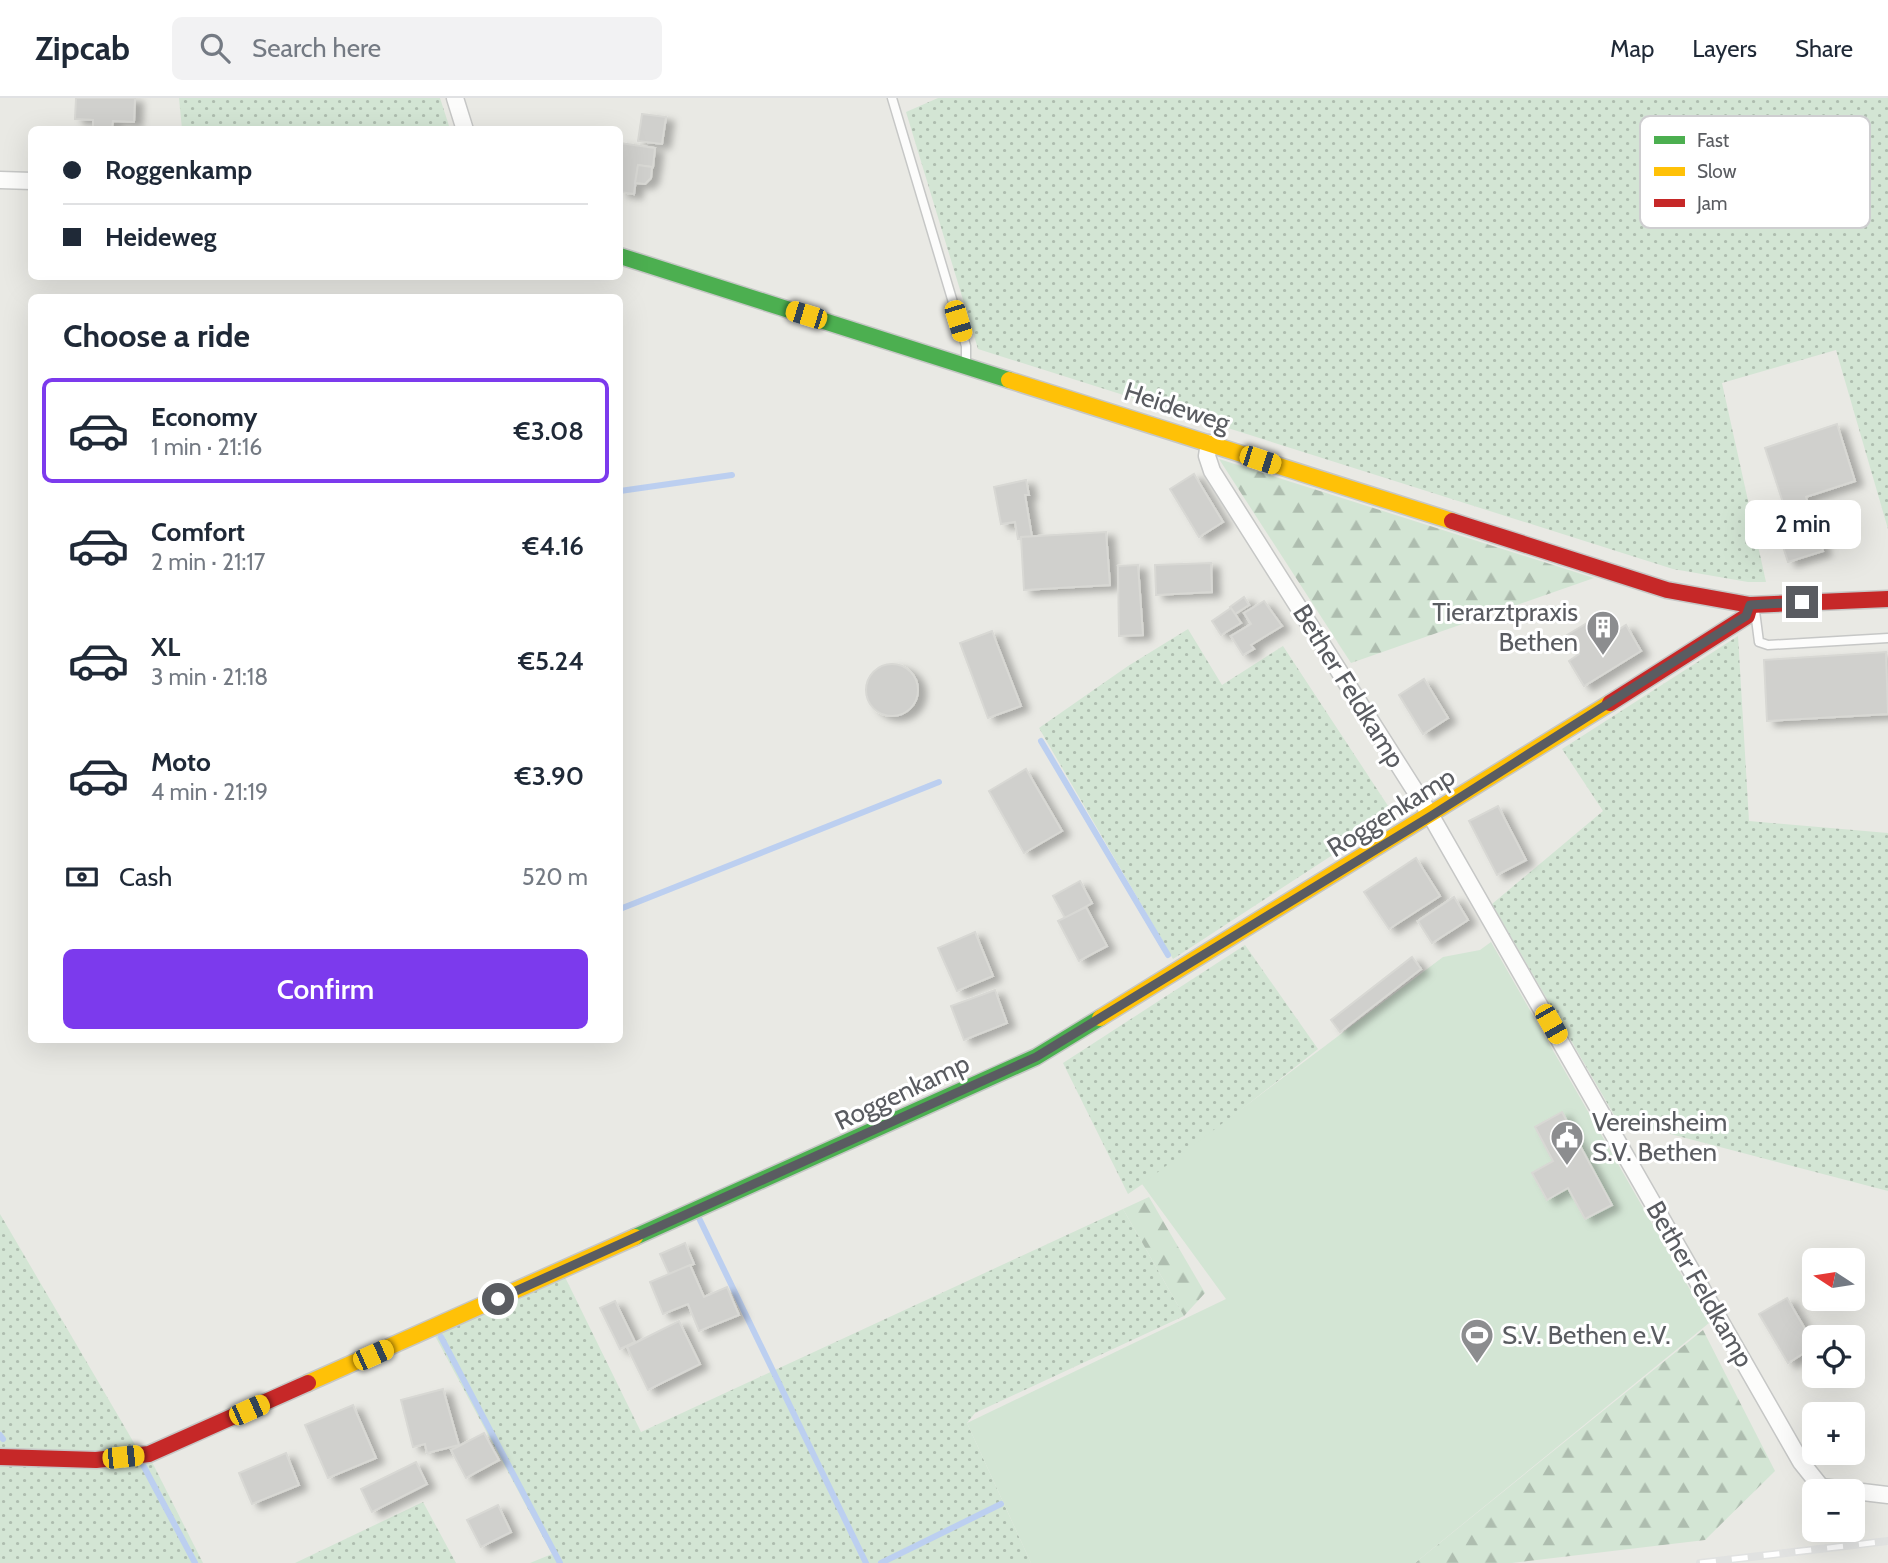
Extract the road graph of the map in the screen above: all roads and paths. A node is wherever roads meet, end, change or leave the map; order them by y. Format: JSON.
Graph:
{"nodes":[{"id":1,"x":455,"y":98,"type":"edge"},
{"id":2,"x":892,"y":98,"type":"edge"},
{"id":3,"x":464,"y":126,"type":"edge"},
{"id":4,"x":0,"y":180,"type":"edge"},
{"id":5,"x":28,"y":181,"type":"edge"},
{"id":6,"x":623,"y":257,"type":"edge"},
{"id":7,"x":966,"y":365,"type":"junction"},
{"id":8,"x":1209,"y":443,"type":"junction"},
{"id":9,"x":1888,"y":599,"type":"edge"},
{"id":10,"x":1752,"y":605,"type":"junction"},
{"id":11,"x":1888,"y":638,"type":"edge"},
{"id":12,"x":1431,"y":816,"type":"junction"},
{"id":13,"x":1709,"y":1299,"type":"junction"},
{"id":14,"x":1709,"y":1323,"type":"dead end"},
{"id":15,"x":0,"y":1457,"type":"edge"},
{"id":16,"x":1888,"y":1494,"type":"edge"}],
"edges":[{"from":1,"to":3,"type":"street"},
{"from":2,"to":7,"type":"lane"},
{"from":4,"to":5,"type":"street"},
{"from":6,"to":7,"type":"street","name":"Heideweg"},
{"from":7,"to":8,"type":"street","name":"Heideweg"},
{"from":8,"to":10,"type":"street","name":"Heideweg"},
{"from":8,"to":12,"type":"street","name":"Bether Feldkamp"},
{"from":9,"to":10,"type":"street","name":"Heideweg"},
{"from":10,"to":11,"type":"lane"},
{"from":10,"to":12,"type":"street","name":"Roggenkamp"},
{"from":12,"to":13,"type":"street","name":"Bether Feldkamp"},
{"from":12,"to":15,"type":"street","name":"Roggenkamp"},
{"from":13,"to":14,"type":"lane"},
{"from":13,"to":16,"type":"street","name":"Bether Feldkamp"}]}
